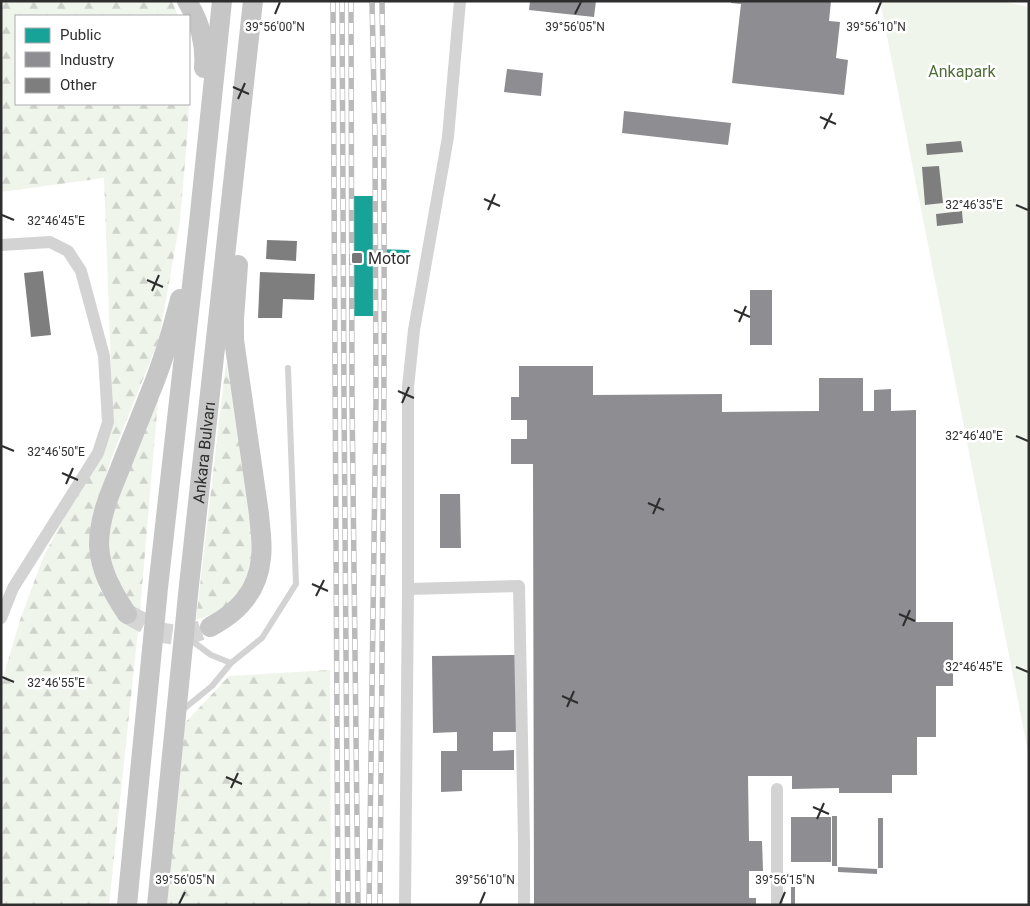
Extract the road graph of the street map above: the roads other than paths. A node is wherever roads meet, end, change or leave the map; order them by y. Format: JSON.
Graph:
{"nodes":[{"id":1,"x":187,"y":1,"type":"edge"},
{"id":2,"x":222,"y":1,"type":"edge"},
{"id":3,"x":253,"y":1,"type":"edge"},
{"id":4,"x":460,"y":1,"type":"edge"},
{"id":5,"x":245,"y":78,"type":"junction"},
{"id":6,"x":199,"y":223,"type":"junction"},
{"id":7,"x":1,"y":244,"type":"edge"},
{"id":8,"x":288,"y":368,"type":"dead end"},
{"id":9,"x":408,"y":588,"type":"junction"},
{"id":10,"x":128,"y":614,"type":"tunnel mouth"},
{"id":11,"x":1,"y":618,"type":"edge"},
{"id":12,"x":210,"y":627,"type":"tunnel mouth"},
{"id":13,"x":184,"y":635,"type":"junction"},
{"id":14,"x":231,"y":663,"type":"junction"},
{"id":15,"x":176,"y":716,"type":"junction"},
{"id":16,"x":778,"y":789,"type":"dead end"},
{"id":17,"x":127,"y":905,"type":"edge"},
{"id":18,"x":157,"y":905,"type":"edge"},
{"id":19,"x":405,"y":905,"type":"edge"},
{"id":20,"x":524,"y":905,"type":"edge"},
{"id":21,"x":777,"y":905,"type":"edge"}],
"edges":[{"from":1,"to":6,"type":"main road"},
{"from":2,"to":6,"type":"main road","name":"Ankara Bulvarı"},
{"from":3,"to":5,"type":"main road","name":"Ankara Bulvarı"},
{"from":4,"to":9,"type":"street"},
{"from":5,"to":12,"type":"main road"},
{"from":5,"to":13,"type":"main road","name":"Ankara Bulvarı"},
{"from":6,"to":10,"type":"main road"},
{"from":6,"to":17,"type":"main road","name":"Ankara Bulvarı"},
{"from":7,"to":11,"type":"street"},
{"from":8,"to":14,"type":"lane"},
{"from":9,"to":19,"type":"street"},
{"from":9,"to":20,"type":"street"},
{"from":13,"to":14,"type":"lane"},
{"from":13,"to":15,"type":"main road","name":"Ankara Bulvarı"},
{"from":14,"to":15,"type":"lane"},
{"from":15,"to":18,"type":"main road","name":"Ankara Bulvarı"},
{"from":16,"to":21,"type":"street"}]}
